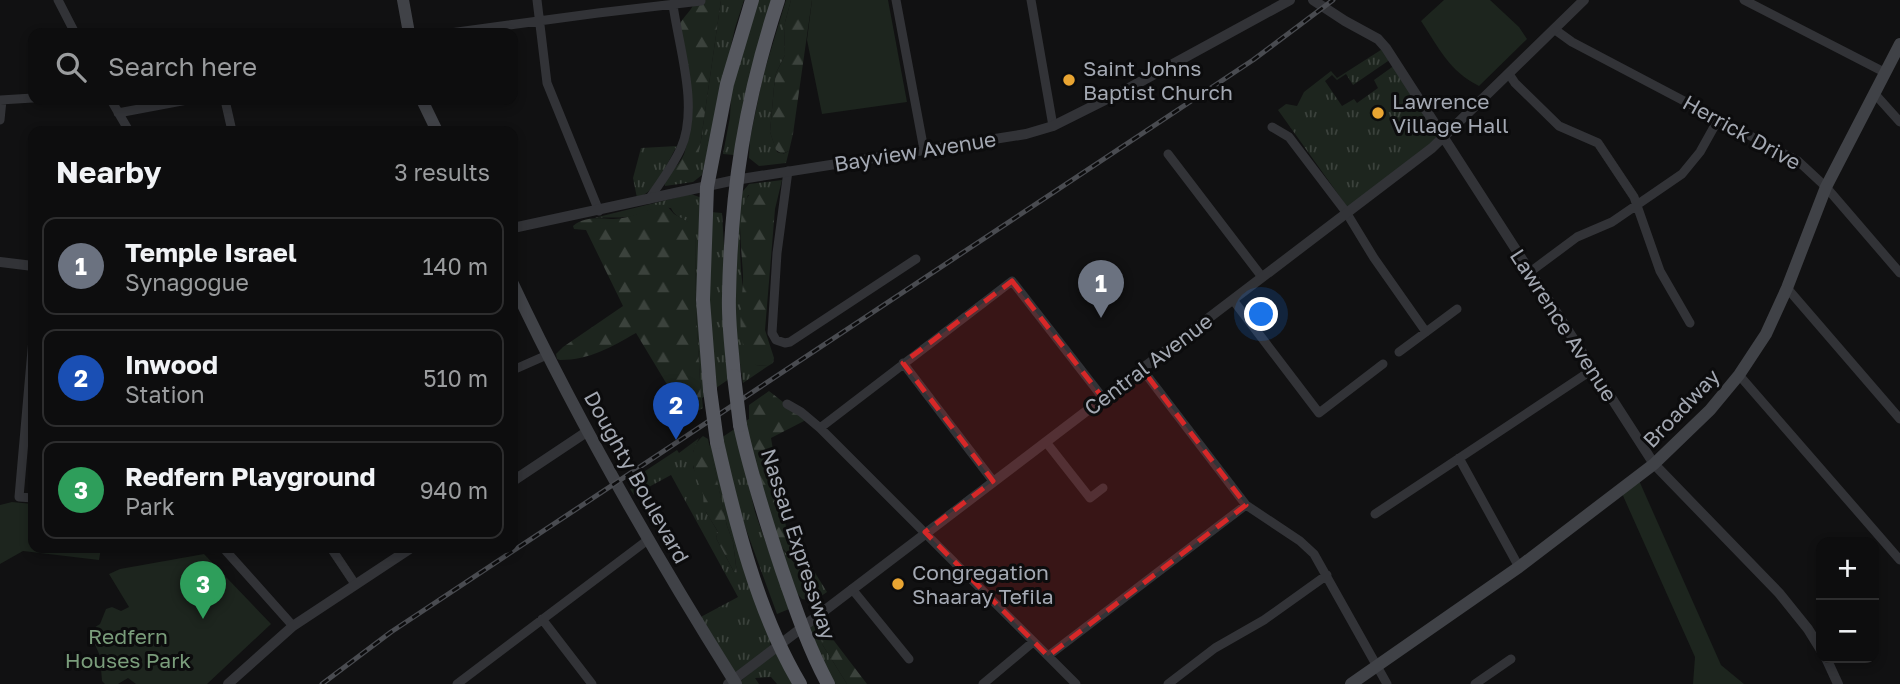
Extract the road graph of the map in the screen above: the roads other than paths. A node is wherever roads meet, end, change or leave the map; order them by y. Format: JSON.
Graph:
{"nodes":[{"id":1,"x":58,"y":0,"type":"edge"},
{"id":2,"x":403,"y":0,"type":"edge"},
{"id":3,"x":537,"y":0,"type":"edge"},
{"id":4,"x":752,"y":0,"type":"edge"},
{"id":5,"x":778,"y":0,"type":"edge"},
{"id":6,"x":896,"y":0,"type":"edge"},
{"id":7,"x":1031,"y":0,"type":"edge"},
{"id":8,"x":1290,"y":0,"type":"edge"},
{"id":9,"x":1314,"y":0,"type":"edge"},
{"id":10,"x":1584,"y":0,"type":"edge"},
{"id":11,"x":1744,"y":0,"type":"edge"},
{"id":12,"x":701,"y":1,"type":"edge"},
{"id":13,"x":673,"y":5,"type":"junction"},
{"id":14,"x":540,"y":20,"type":"junction"},
{"id":15,"x":72,"y":28,"type":"edge"},
{"id":16,"x":408,"y":28,"type":"edge"},
{"id":17,"x":485,"y":28,"type":"edge"},
{"id":18,"x":1554,"y":29,"type":"junction"},
{"id":19,"x":1900,"y":44,"type":"edge"},
{"id":20,"x":1884,"y":72,"type":"junction"},
{"id":21,"x":1510,"y":74,"type":"junction"},
{"id":22,"x":1874,"y":93,"type":"junction"},
{"id":23,"x":28,"y":98,"type":"edge"},
{"id":24,"x":1,"y":100,"type":"edge"},
{"id":25,"x":114,"y":105,"type":"edge"},
{"id":26,"x":160,"y":105,"type":"edge"},
{"id":27,"x":226,"y":105,"type":"edge"},
{"id":28,"x":424,"y":105,"type":"edge"},
{"id":29,"x":118,"y":113,"type":"junction"},
{"id":30,"x":1718,"y":118,"type":"junction"},
{"id":31,"x":0,"y":120,"type":"edge"},
{"id":32,"x":1900,"y":122,"type":"edge"},
{"id":33,"x":126,"y":126,"type":"edge"},
{"id":34,"x":231,"y":126,"type":"edge"},
{"id":35,"x":435,"y":126,"type":"edge"},
{"id":36,"x":1053,"y":126,"type":"junction"},
{"id":37,"x":1272,"y":127,"type":"dead end"},
{"id":38,"x":1443,"y":138,"type":"junction"},
{"id":39,"x":923,"y":150,"type":"junction"},
{"id":40,"x":1168,"y":154,"type":"dead end"},
{"id":41,"x":788,"y":171,"type":"junction"},
{"id":42,"x":735,"y":180,"type":"junction"},
{"id":43,"x":707,"y":187,"type":"junction"},
{"id":44,"x":1826,"y":187,"type":"junction"},
{"id":45,"x":649,"y":199,"type":"junction"},
{"id":46,"x":1636,"y":206,"type":"junction"},
{"id":47,"x":600,"y":211,"type":"junction"},
{"id":48,"x":1346,"y":212,"type":"junction"},
{"id":49,"x":518,"y":227,"type":"edge"},
{"id":50,"x":916,"y":260,"type":"dead end"},
{"id":51,"x":0,"y":262,"type":"edge"},
{"id":52,"x":28,"y":265,"type":"edge"},
{"id":53,"x":1530,"y":272,"type":"junction"},
{"id":54,"x":1900,"y":272,"type":"edge"},
{"id":55,"x":1262,"y":277,"type":"junction"},
{"id":56,"x":1787,"y":289,"type":"junction"},
{"id":57,"x":518,"y":294,"type":"edge"},
{"id":58,"x":1233,"y":300,"type":"junction"},
{"id":59,"x":1457,"y":309,"type":"dead end"},
{"id":60,"x":1690,"y":323,"type":"dead end"},
{"id":61,"x":1426,"y":332,"type":"junction"},
{"id":62,"x":1399,"y":352,"type":"dead end"},
{"id":63,"x":547,"y":355,"type":"junction"},
{"id":64,"x":903,"y":363,"type":"junction"},
{"id":65,"x":1383,"y":364,"type":"dead end"},
{"id":66,"x":518,"y":368,"type":"edge"},
{"id":67,"x":1142,"y":369,"type":"junction"},
{"id":68,"x":1592,"y":370,"type":"junction"},
{"id":69,"x":1739,"y":375,"type":"junction"},
{"id":70,"x":28,"y":395,"type":"edge"},
{"id":71,"x":1103,"y":398,"type":"junction"},
{"id":72,"x":787,"y":404,"type":"dead end"},
{"id":73,"x":1900,"y":419,"type":"edge"},
{"id":74,"x":820,"y":428,"type":"junction"},
{"id":75,"x":588,"y":431,"type":"junction"},
{"id":76,"x":1046,"y":442,"type":"junction"},
{"id":77,"x":1459,"y":458,"type":"junction"},
{"id":78,"x":1654,"y":464,"type":"junction"},
{"id":79,"x":518,"y":478,"type":"edge"},
{"id":80,"x":993,"y":481,"type":"junction"},
{"id":81,"x":1103,"y":488,"type":"dead end"},
{"id":82,"x":28,"y":498,"type":"edge"},
{"id":83,"x":1246,"y":505,"type":"junction"},
{"id":84,"x":1376,"y":514,"type":"dead end"},
{"id":85,"x":925,"y":532,"type":"junction"},
{"id":86,"x":649,"y":539,"type":"junction"},
{"id":87,"x":228,"y":553,"type":"edge"},
{"id":88,"x":334,"y":553,"type":"edge"},
{"id":89,"x":403,"y":553,"type":"edge"},
{"id":90,"x":1900,"y":561,"type":"edge"},
{"id":91,"x":1519,"y":567,"type":"junction"},
{"id":92,"x":1327,"y":575,"type":"junction"},
{"id":93,"x":355,"y":584,"type":"junction"},
{"id":94,"x":852,"y":590,"type":"junction"},
{"id":95,"x":542,"y":619,"type":"junction"},
{"id":96,"x":293,"y":626,"type":"junction"},
{"id":97,"x":802,"y":627,"type":"junction"},
{"id":98,"x":1033,"y":642,"type":"junction"},
{"id":99,"x":1816,"y":643,"type":"edge"},
{"id":100,"x":779,"y":644,"type":"junction"},
{"id":101,"x":1048,"y":656,"type":"junction"},
{"id":102,"x":909,"y":659,"type":"dead end"},
{"id":103,"x":1511,"y":659,"type":"dead end"},
{"id":104,"x":1828,"y":663,"type":"edge"},
{"id":105,"x":1377,"y":666,"type":"junction"},
{"id":106,"x":733,"y":683,"type":"edge"},
{"id":107,"x":228,"y":684,"type":"edge"},
{"id":108,"x":457,"y":684,"type":"edge"},
{"id":109,"x":592,"y":684,"type":"edge"},
{"id":110,"x":800,"y":684,"type":"edge"},
{"id":111,"x":828,"y":684,"type":"edge"},
{"id":112,"x":983,"y":684,"type":"edge"},
{"id":113,"x":1076,"y":684,"type":"edge"},
{"id":114,"x":1168,"y":684,"type":"edge"},
{"id":115,"x":1351,"y":684,"type":"edge"},
{"id":116,"x":1387,"y":684,"type":"edge"},
{"id":117,"x":1475,"y":684,"type":"edge"},
{"id":118,"x":1838,"y":684,"type":"edge"}],
"edges":[{"from":1,"to":15,"type":"street"},
{"from":2,"to":16,"type":"main road"},
{"from":3,"to":14,"type":"street"},
{"from":4,"to":43,"type":"highway"},
{"from":5,"to":42,"type":"highway","name":"Nassau Expressway"},
{"from":6,"to":39,"type":"street"},
{"from":7,"to":36,"type":"street"},
{"from":8,"to":36,"type":"street","name":"Bayview Avenue"},
{"from":9,"to":38,"type":"street","name":"Lawrence Avenue"},
{"from":10,"to":18,"type":"street","name":"Central Avenue"},
{"from":11,"to":20,"type":"street"},
{"from":12,"to":13,"type":"street"},
{"from":13,"to":14,"type":"street"},
{"from":13,"to":45,"type":"street"},
{"from":14,"to":17,"type":"street"},
{"from":14,"to":47,"type":"street"},
{"from":18,"to":21,"type":"street","name":"Central Avenue"},
{"from":18,"to":30,"type":"street","name":"Herrick Drive"},
{"from":19,"to":20,"type":"main road","name":"Broadway"},
{"from":20,"to":22,"type":"main road","name":"Broadway"},
{"from":21,"to":38,"type":"street","name":"Central Avenue"},
{"from":21,"to":46,"type":"street"},
{"from":22,"to":32,"type":"street"},
{"from":22,"to":44,"type":"main road","name":"Broadway"},
{"from":23,"to":24,"type":"street"},
{"from":24,"to":31,"type":"street"},
{"from":25,"to":29,"type":"street"},
{"from":26,"to":29,"type":"street"},
{"from":27,"to":34,"type":"street"},
{"from":28,"to":35,"type":"main road"},
{"from":29,"to":33,"type":"street"},
{"from":30,"to":44,"type":"street","name":"Herrick Drive"},
{"from":30,"to":46,"type":"street"},
{"from":36,"to":39,"type":"street","name":"Bayview Avenue"},
{"from":37,"to":48,"type":"street"},
{"from":38,"to":48,"type":"street","name":"Central Avenue"},
{"from":38,"to":53,"type":"street","name":"Lawrence Avenue"},
{"from":39,"to":41,"type":"street","name":"Bayview Avenue"},
{"from":40,"to":55,"type":"street"},
{"from":41,"to":42,"type":"street","name":"Bayview Avenue"},
{"from":41,"to":50,"type":"street"},
{"from":42,"to":43,"type":"street","name":"Bayview Avenue"},
{"from":42,"to":97,"type":"highway","name":"Nassau Expressway","bridge":true},
{"from":43,"to":45,"type":"street","name":"Bayview Avenue"},
{"from":43,"to":100,"type":"highway","bridge":true},
{"from":44,"to":54,"type":"street","name":"Herrick Drive"},
{"from":44,"to":56,"type":"main road","name":"Broadway"},
{"from":45,"to":47,"type":"street","name":"Bayview Avenue"},
{"from":46,"to":53,"type":"street"},
{"from":46,"to":60,"type":"street"},
{"from":47,"to":49,"type":"street","name":"Bayview Avenue"},
{"from":48,"to":55,"type":"street","name":"Central Avenue"},
{"from":48,"to":61,"type":"street"},
{"from":51,"to":52,"type":"street"},
{"from":53,"to":68,"type":"street","name":"Lawrence Avenue"},
{"from":55,"to":58,"type":"street","name":"Central Avenue"},
{"from":56,"to":69,"type":"main road","name":"Broadway"},
{"from":56,"to":73,"type":"street"},
{"from":57,"to":63,"type":"main road","name":"Doughty Boulevard"},
{"from":58,"to":65,"type":"street"},
{"from":58,"to":67,"type":"street","name":"Central Avenue"},
{"from":59,"to":61,"type":"street"},
{"from":61,"to":62,"type":"street"},
{"from":63,"to":66,"type":"street"},
{"from":63,"to":75,"type":"main road","name":"Doughty Boulevard"},
{"from":64,"to":71,"type":"street"},
{"from":64,"to":74,"type":"street"},
{"from":64,"to":80,"type":"street"},
{"from":67,"to":71,"type":"street","name":"Central Avenue"},
{"from":67,"to":83,"type":"street"},
{"from":68,"to":77,"type":"street"},
{"from":68,"to":78,"type":"street","name":"Lawrence Avenue"},
{"from":69,"to":78,"type":"main road","name":"Broadway"},
{"from":69,"to":90,"type":"street"},
{"from":70,"to":82,"type":"street"},
{"from":71,"to":76,"type":"street","name":"Central Avenue"},
{"from":72,"to":74,"type":"street"},
{"from":74,"to":85,"type":"street"},
{"from":75,"to":79,"type":"street"},
{"from":75,"to":86,"type":"main road","name":"Doughty Boulevard"},
{"from":76,"to":80,"type":"street","name":"Central Avenue"},
{"from":76,"to":81,"type":"street"},
{"from":77,"to":84,"type":"street"},
{"from":77,"to":91,"type":"street"},
{"from":78,"to":91,"type":"main road","name":"Broadway"},
{"from":78,"to":99,"type":"street","name":"Lawrence Avenue"},
{"from":80,"to":85,"type":"street","name":"Central Avenue"},
{"from":83,"to":92,"type":"street"},
{"from":83,"to":101,"type":"street"},
{"from":85,"to":94,"type":"street","name":"Central Avenue"},
{"from":85,"to":98,"type":"street"},
{"from":86,"to":95,"type":"street"},
{"from":86,"to":106,"type":"main road","name":"Doughty Boulevard"},
{"from":87,"to":96,"type":"street"},
{"from":88,"to":93,"type":"street"},
{"from":89,"to":93,"type":"street"},
{"from":91,"to":105,"type":"main road","name":"Broadway"},
{"from":92,"to":105,"type":"street"},
{"from":92,"to":114,"type":"street"},
{"from":93,"to":96,"type":"street"},
{"from":94,"to":97,"type":"street","name":"Central Avenue"},
{"from":94,"to":102,"type":"street"},
{"from":95,"to":108,"type":"street"},
{"from":95,"to":109,"type":"street"},
{"from":96,"to":107,"type":"street"},
{"from":97,"to":100,"type":"street","name":"Central Avenue"},
{"from":97,"to":111,"type":"highway","name":"Nassau Expressway"},
{"from":98,"to":101,"type":"street"},
{"from":98,"to":112,"type":"street"},
{"from":100,"to":106,"type":"street","name":"Central Avenue"},
{"from":100,"to":110,"type":"highway"},
{"from":101,"to":113,"type":"street"},
{"from":103,"to":117,"type":"street"},
{"from":104,"to":118,"type":"street"},
{"from":105,"to":115,"type":"main road","name":"Broadway"},
{"from":105,"to":116,"type":"street"}]}
